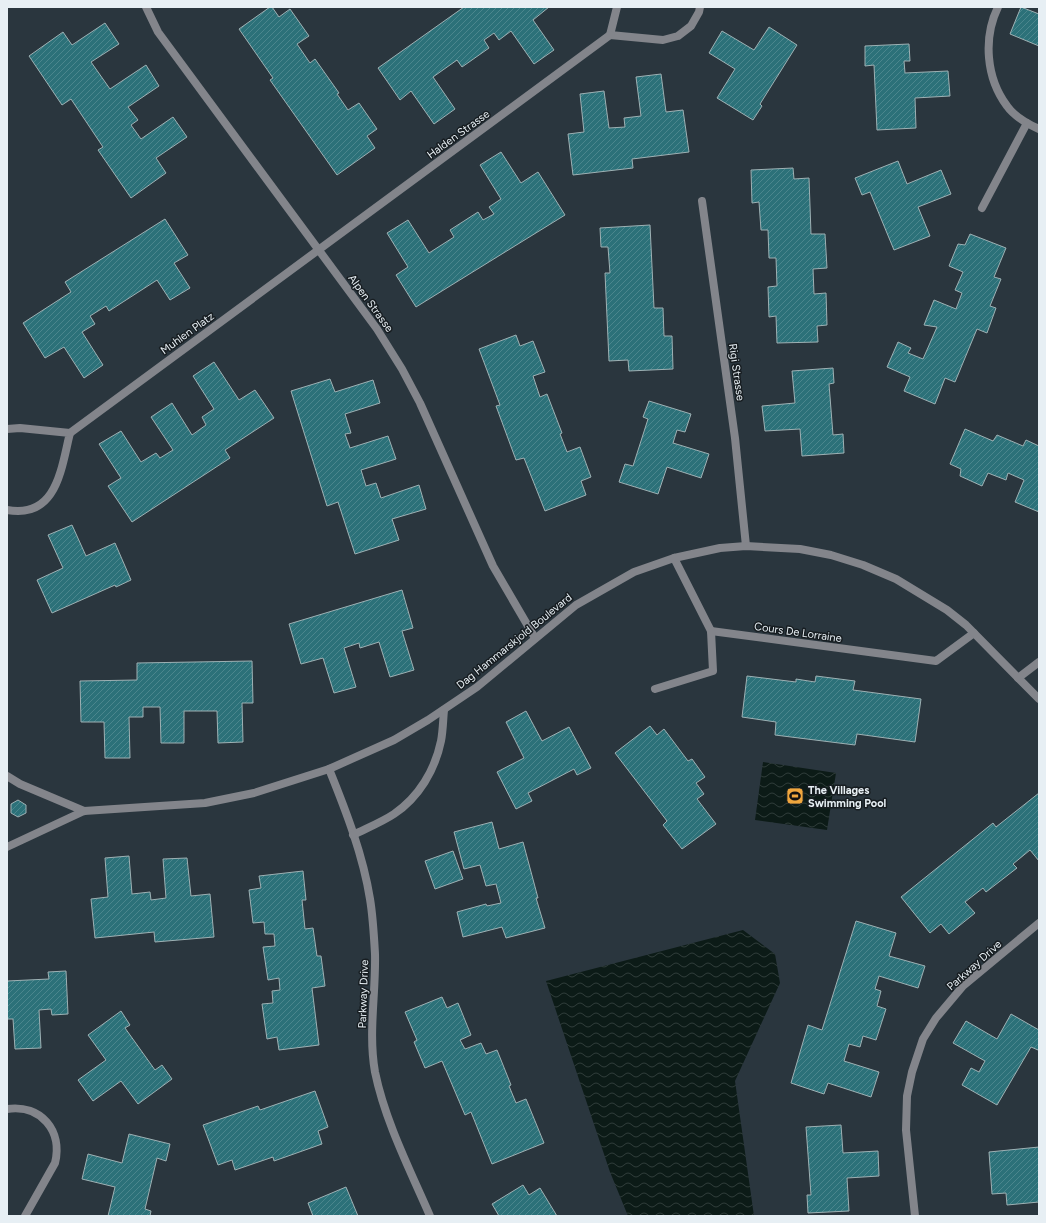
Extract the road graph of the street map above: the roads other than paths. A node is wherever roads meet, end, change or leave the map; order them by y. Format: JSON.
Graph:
{"nodes":[{"id":1,"x":146,"y":7,"type":"edge"},
{"id":2,"x":617,"y":7,"type":"edge"},
{"id":3,"x":700,"y":7,"type":"edge"},
{"id":4,"x":998,"y":7,"type":"edge"},
{"id":5,"x":610,"y":35,"type":"junction"},
{"id":6,"x":1027,"y":123,"type":"junction"},
{"id":7,"x":1039,"y":129,"type":"edge"},
{"id":8,"x":702,"y":201,"type":"dead end"},
{"id":9,"x":982,"y":208,"type":"dead end"},
{"id":10,"x":318,"y":250,"type":"junction"},
{"id":11,"x":7,"y":429,"type":"edge"},
{"id":12,"x":70,"y":433,"type":"junction"},
{"id":13,"x":7,"y":510,"type":"edge"},
{"id":14,"x":746,"y":546,"type":"junction"},
{"id":15,"x":674,"y":558,"type":"junction"},
{"id":16,"x":711,"y":631,"type":"junction"},
{"id":17,"x":974,"y":633,"type":"junction"},
{"id":18,"x":535,"y":638,"type":"junction"},
{"id":19,"x":1039,"y":662,"type":"edge"},
{"id":20,"x":1018,"y":678,"type":"junction"},
{"id":21,"x":655,"y":689,"type":"dead end"},
{"id":22,"x":1039,"y":699,"type":"edge"},
{"id":23,"x":444,"y":710,"type":"junction"},
{"id":24,"x":329,"y":769,"type":"junction"},
{"id":25,"x":7,"y":776,"type":"edge"},
{"id":26,"x":84,"y":811,"type":"junction"},
{"id":27,"x":353,"y":835,"type":"junction"},
{"id":28,"x":7,"y":847,"type":"edge"},
{"id":29,"x":1039,"y":923,"type":"edge"},
{"id":30,"x":7,"y":1109,"type":"edge"},
{"id":31,"x":25,"y":1216,"type":"edge"},
{"id":32,"x":430,"y":1216,"type":"edge"},
{"id":33,"x":915,"y":1216,"type":"edge"}],
"edges":[{"from":1,"to":10,"type":"street","name":"Alpen Strasse"},
{"from":2,"to":5,"type":"street"},
{"from":3,"to":5,"type":"street"},
{"from":4,"to":6,"type":"street"},
{"from":5,"to":10,"type":"street","name":"Halden Strasse"},
{"from":6,"to":7,"type":"street"},
{"from":6,"to":9,"type":"street"},
{"from":8,"to":14,"type":"street","name":"Rigi Strasse"},
{"from":10,"to":12,"type":"street","name":"Muhlen Platz"},
{"from":10,"to":18,"type":"street","name":"Alpen Strasse"},
{"from":11,"to":12,"type":"street"},
{"from":12,"to":13,"type":"street"},
{"from":14,"to":15,"type":"street","name":"Dag Hammarskjold Boulevard"},
{"from":14,"to":17,"type":"street","name":"Dag Hammarskjold Boulevard"},
{"from":15,"to":16,"type":"street"},
{"from":15,"to":18,"type":"street","name":"Dag Hammarskjold Boulevard"},
{"from":16,"to":17,"type":"street","name":"Cours De Lorraine"},
{"from":16,"to":21,"type":"street"},
{"from":17,"to":20,"type":"street","name":"Dag Hammarskjold Boulevard"},
{"from":18,"to":23,"type":"street","name":"Dag Hammarskjold Boulevard"},
{"from":19,"to":20,"type":"street"},
{"from":20,"to":22,"type":"street","name":"Dag Hammarskjold Boulevard"},
{"from":23,"to":24,"type":"street","name":"Dag Hammarskjold Boulevard"},
{"from":23,"to":27,"type":"street"},
{"from":24,"to":26,"type":"street","name":"Dag Hammarskjold Boulevard"},
{"from":24,"to":27,"type":"street","name":"Parkway Drive"},
{"from":25,"to":26,"type":"street","name":"Dag Hammarskjold Boulevard"},
{"from":26,"to":28,"type":"street","name":"Dag Hammarskjold Boulevard"},
{"from":27,"to":32,"type":"street","name":"Parkway Drive"},
{"from":29,"to":33,"type":"street","name":"Parkway Drive"},
{"from":30,"to":31,"type":"street"}]}
